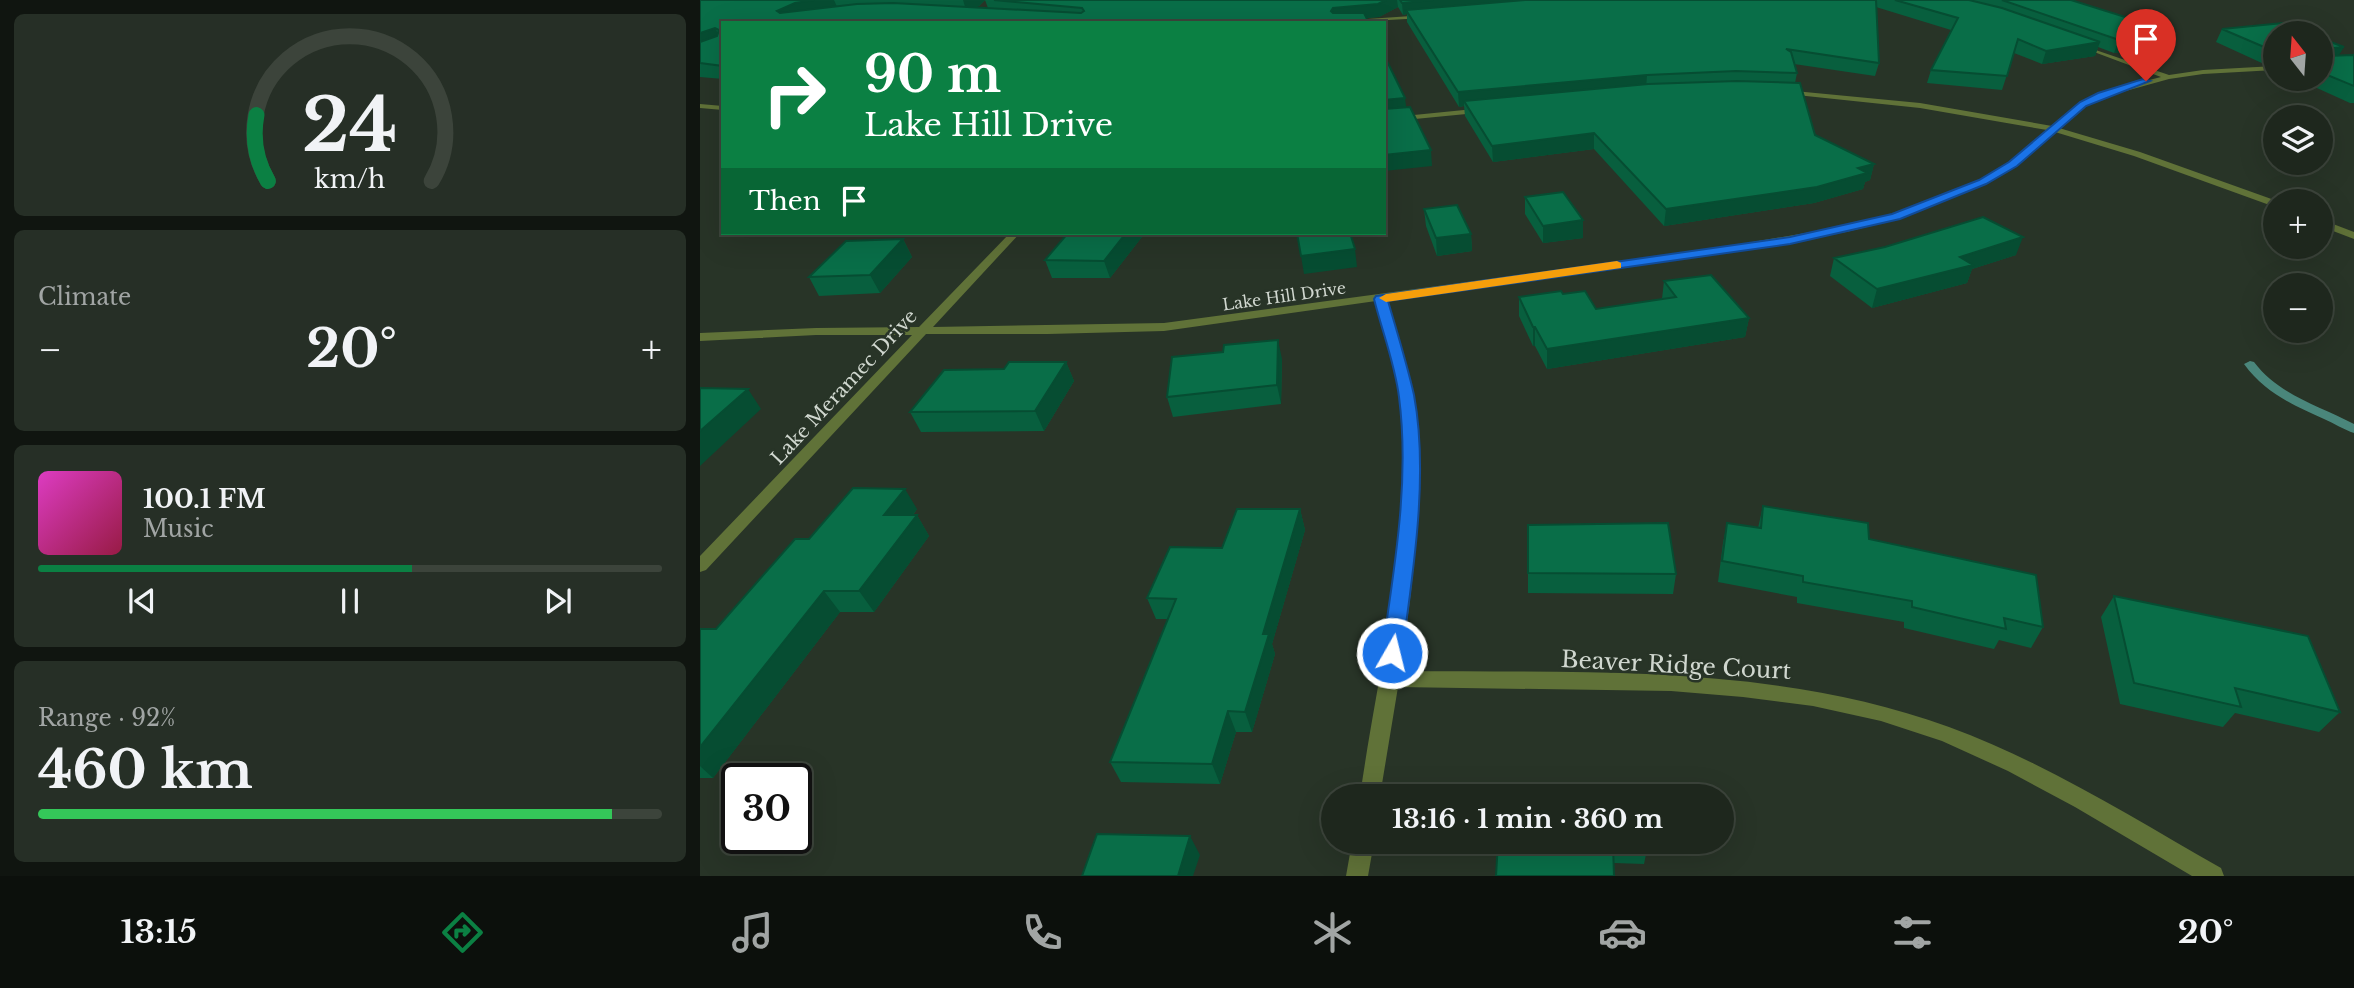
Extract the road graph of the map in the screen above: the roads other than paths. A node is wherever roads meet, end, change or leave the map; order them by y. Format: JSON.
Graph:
{"nodes":[{"id":1,"x":1428,"y":16,"type":"edge"},
{"id":2,"x":1364,"y":21,"type":"edge"},
{"id":3,"x":2075,"y":43,"type":"edge"},
{"id":4,"x":2263,"y":69,"type":"edge"},
{"id":5,"x":2169,"y":77,"type":"junction"},
{"id":6,"x":1773,"y":92,"type":"edge"},
{"id":7,"x":700,"y":106,"type":"edge"},
{"id":8,"x":721,"y":108,"type":"edge"},
{"id":9,"x":1496,"y":109,"type":"edge"},
{"id":10,"x":1386,"y":120,"type":"edge"},
{"id":11,"x":2052,"y":129,"type":"junction"},
{"id":12,"x":2263,"y":199,"type":"edge"},
{"id":13,"x":2333,"y":227,"type":"edge"},
{"id":14,"x":1013,"y":235,"type":"edge"},
{"id":15,"x":2354,"y":236,"type":"edge"},
{"id":16,"x":1381,"y":299,"type":"junction"},
{"id":17,"x":923,"y":331,"type":"junction"},
{"id":18,"x":700,"y":337,"type":"edge"},
{"id":19,"x":700,"y":566,"type":"edge"},
{"id":20,"x":1389,"y":679,"type":"junction"},
{"id":21,"x":1372,"y":784,"type":"edge"},
{"id":22,"x":1361,"y":854,"type":"edge"},
{"id":23,"x":1357,"y":876,"type":"edge"},
{"id":24,"x":2213,"y":876,"type":"edge"}],
"edges":[{"from":1,"to":2,"type":"street"},
{"from":3,"to":5,"type":"street"},
{"from":4,"to":5,"type":"street","name":"Lake Hill Drive"},
{"from":5,"to":11,"type":"street","name":"Lake Hill Drive"},
{"from":6,"to":11,"type":"street"},
{"from":7,"to":8,"type":"street"},
{"from":9,"to":10,"type":"street"},
{"from":11,"to":12,"type":"street"},
{"from":11,"to":16,"type":"street","name":"Lake Hill Drive"},
{"from":13,"to":15,"type":"street"},
{"from":14,"to":17,"type":"street","name":"Lake Meramec Drive"},
{"from":16,"to":17,"type":"street","name":"Lake Hill Drive"},
{"from":16,"to":20,"type":"street"},
{"from":17,"to":18,"type":"street","name":"Lake Hill Drive"},
{"from":17,"to":19,"type":"street","name":"Lake Meramec Drive"},
{"from":20,"to":21,"type":"street"},
{"from":20,"to":24,"type":"street","name":"Beaver Ridge Court"},
{"from":22,"to":23,"type":"street"}]}
